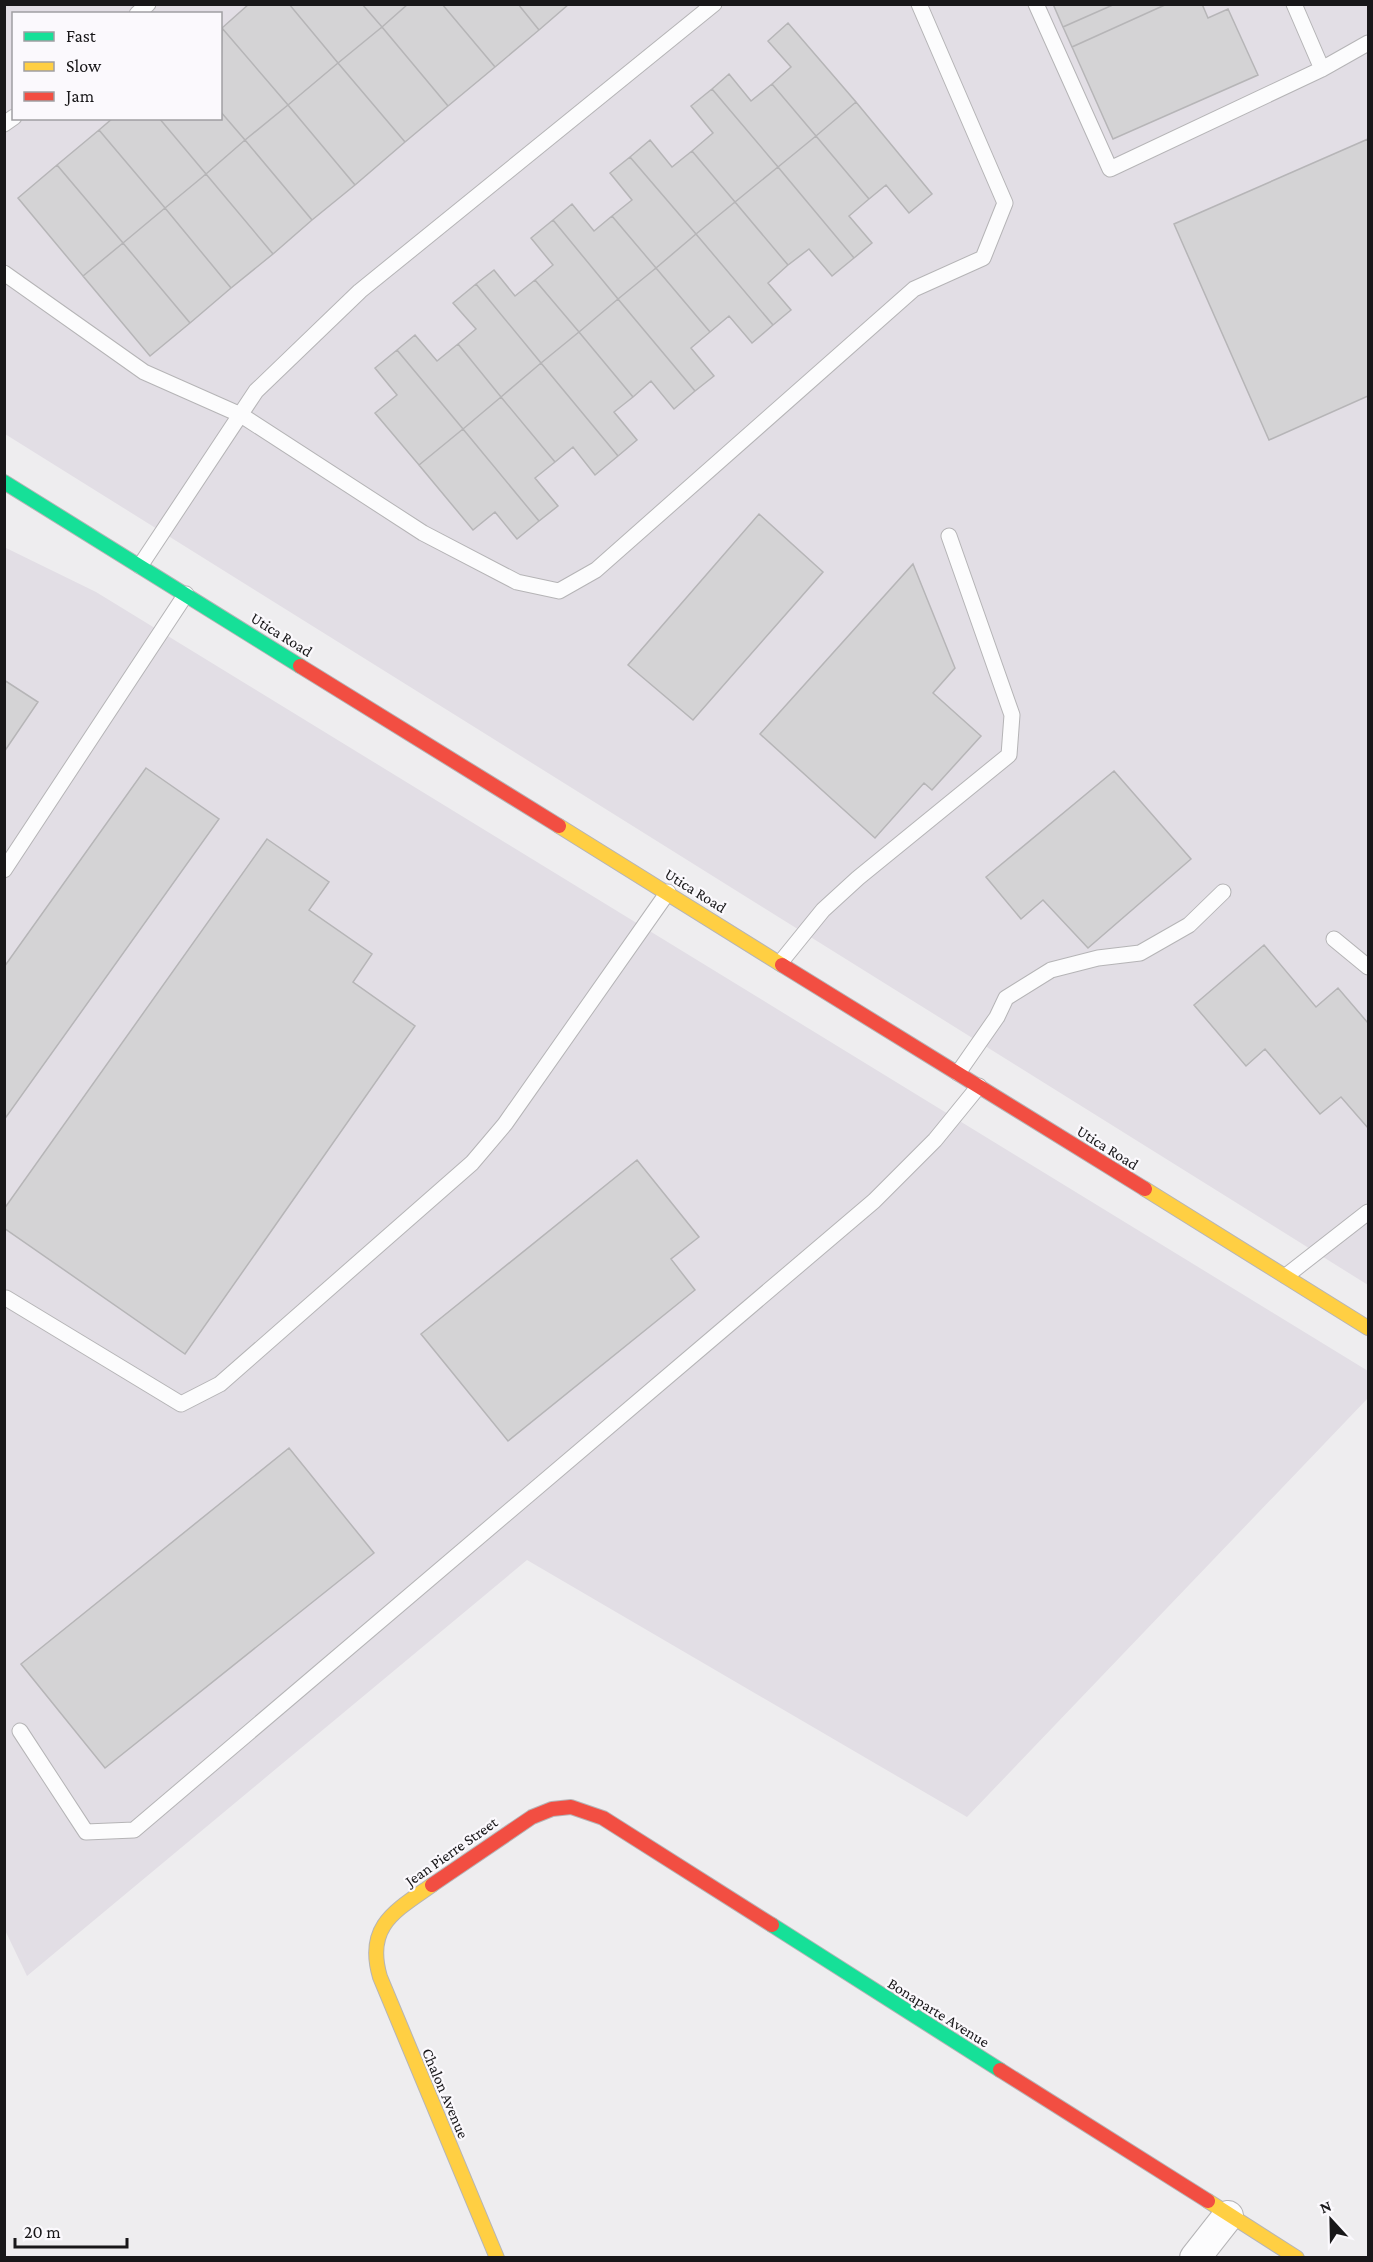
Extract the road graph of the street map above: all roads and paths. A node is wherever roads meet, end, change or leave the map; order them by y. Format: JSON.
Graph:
{"nodes":[{"id":1,"x":714,"y":4,"type":"edge"},
{"id":2,"x":919,"y":4,"type":"edge"},
{"id":3,"x":1036,"y":4,"type":"edge"},
{"id":4,"x":1294,"y":4,"type":"edge"},
{"id":5,"x":1368,"y":43,"type":"edge"},
{"id":6,"x":1322,"y":69,"type":"junction"},
{"id":7,"x":4,"y":273,"type":"edge"},
{"id":8,"x":241,"y":416,"type":"junction"},
{"id":9,"x":4,"y":482,"type":"edge"},
{"id":10,"x":949,"y":536,"type":"dead end"},
{"id":11,"x":140,"y":566,"type":"junction"},
{"id":12,"x":186,"y":594,"type":"junction"},
{"id":13,"x":4,"y":870,"type":"edge"},
{"id":14,"x":668,"y":892,"type":"junction"},
{"id":15,"x":1223,"y":892,"type":"dead end"},
{"id":16,"x":1334,"y":939,"type":"dead end"},
{"id":17,"x":780,"y":963,"type":"junction"},
{"id":18,"x":1368,"y":967,"type":"edge"},
{"id":19,"x":958,"y":1073,"type":"junction"},
{"id":20,"x":979,"y":1086,"type":"junction"},
{"id":21,"x":1368,"y":1212,"type":"edge"},
{"id":22,"x":1286,"y":1276,"type":"junction"},
{"id":23,"x":6,"y":1298,"type":"dead end"},
{"id":24,"x":1368,"y":1328,"type":"edge"},
{"id":25,"x":20,"y":1731,"type":"dead end"},
{"id":26,"x":560,"y":1806,"type":"joint"},
{"id":27,"x":374,"y":1940,"type":"joint"},
{"id":28,"x":1228,"y":2216,"type":"junction"},
{"id":29,"x":497,"y":2258,"type":"edge"},
{"id":30,"x":1195,"y":2258,"type":"edge"},
{"id":31,"x":1297,"y":2258,"type":"edge"}],
"edges":[{"from":1,"to":8,"type":"lane"},
{"from":2,"to":8,"type":"lane"},
{"from":3,"to":6,"type":"lane"},
{"from":4,"to":6,"type":"lane"},
{"from":5,"to":6,"type":"lane"},
{"from":7,"to":8,"type":"lane"},
{"from":8,"to":11,"type":"lane"},
{"from":9,"to":11,"type":"street","name":"Utica Road"},
{"from":10,"to":17,"type":"lane"},
{"from":11,"to":12,"type":"street","name":"Utica Road"},
{"from":12,"to":13,"type":"lane"},
{"from":12,"to":14,"type":"street","name":"Utica Road"},
{"from":14,"to":17,"type":"street","name":"Utica Road"},
{"from":14,"to":23,"type":"lane"},
{"from":15,"to":19,"type":"lane"},
{"from":16,"to":18,"type":"lane"},
{"from":17,"to":19,"type":"street","name":"Utica Road"},
{"from":19,"to":20,"type":"street","name":"Utica Road"},
{"from":20,"to":22,"type":"street","name":"Utica Road"},
{"from":20,"to":25,"type":"lane"},
{"from":21,"to":22,"type":"lane"},
{"from":22,"to":24,"type":"street","name":"Utica Road"},
{"from":26,"to":27,"type":"street","name":"Jean Pierre Street"},
{"from":26,"to":28,"type":"street","name":"Bonaparte Avenue"},
{"from":27,"to":29,"type":"street","name":"Chalon Avenue"},
{"from":28,"to":30,"type":"street"},
{"from":28,"to":31,"type":"street","name":"Bonaparte Avenue"}]}
